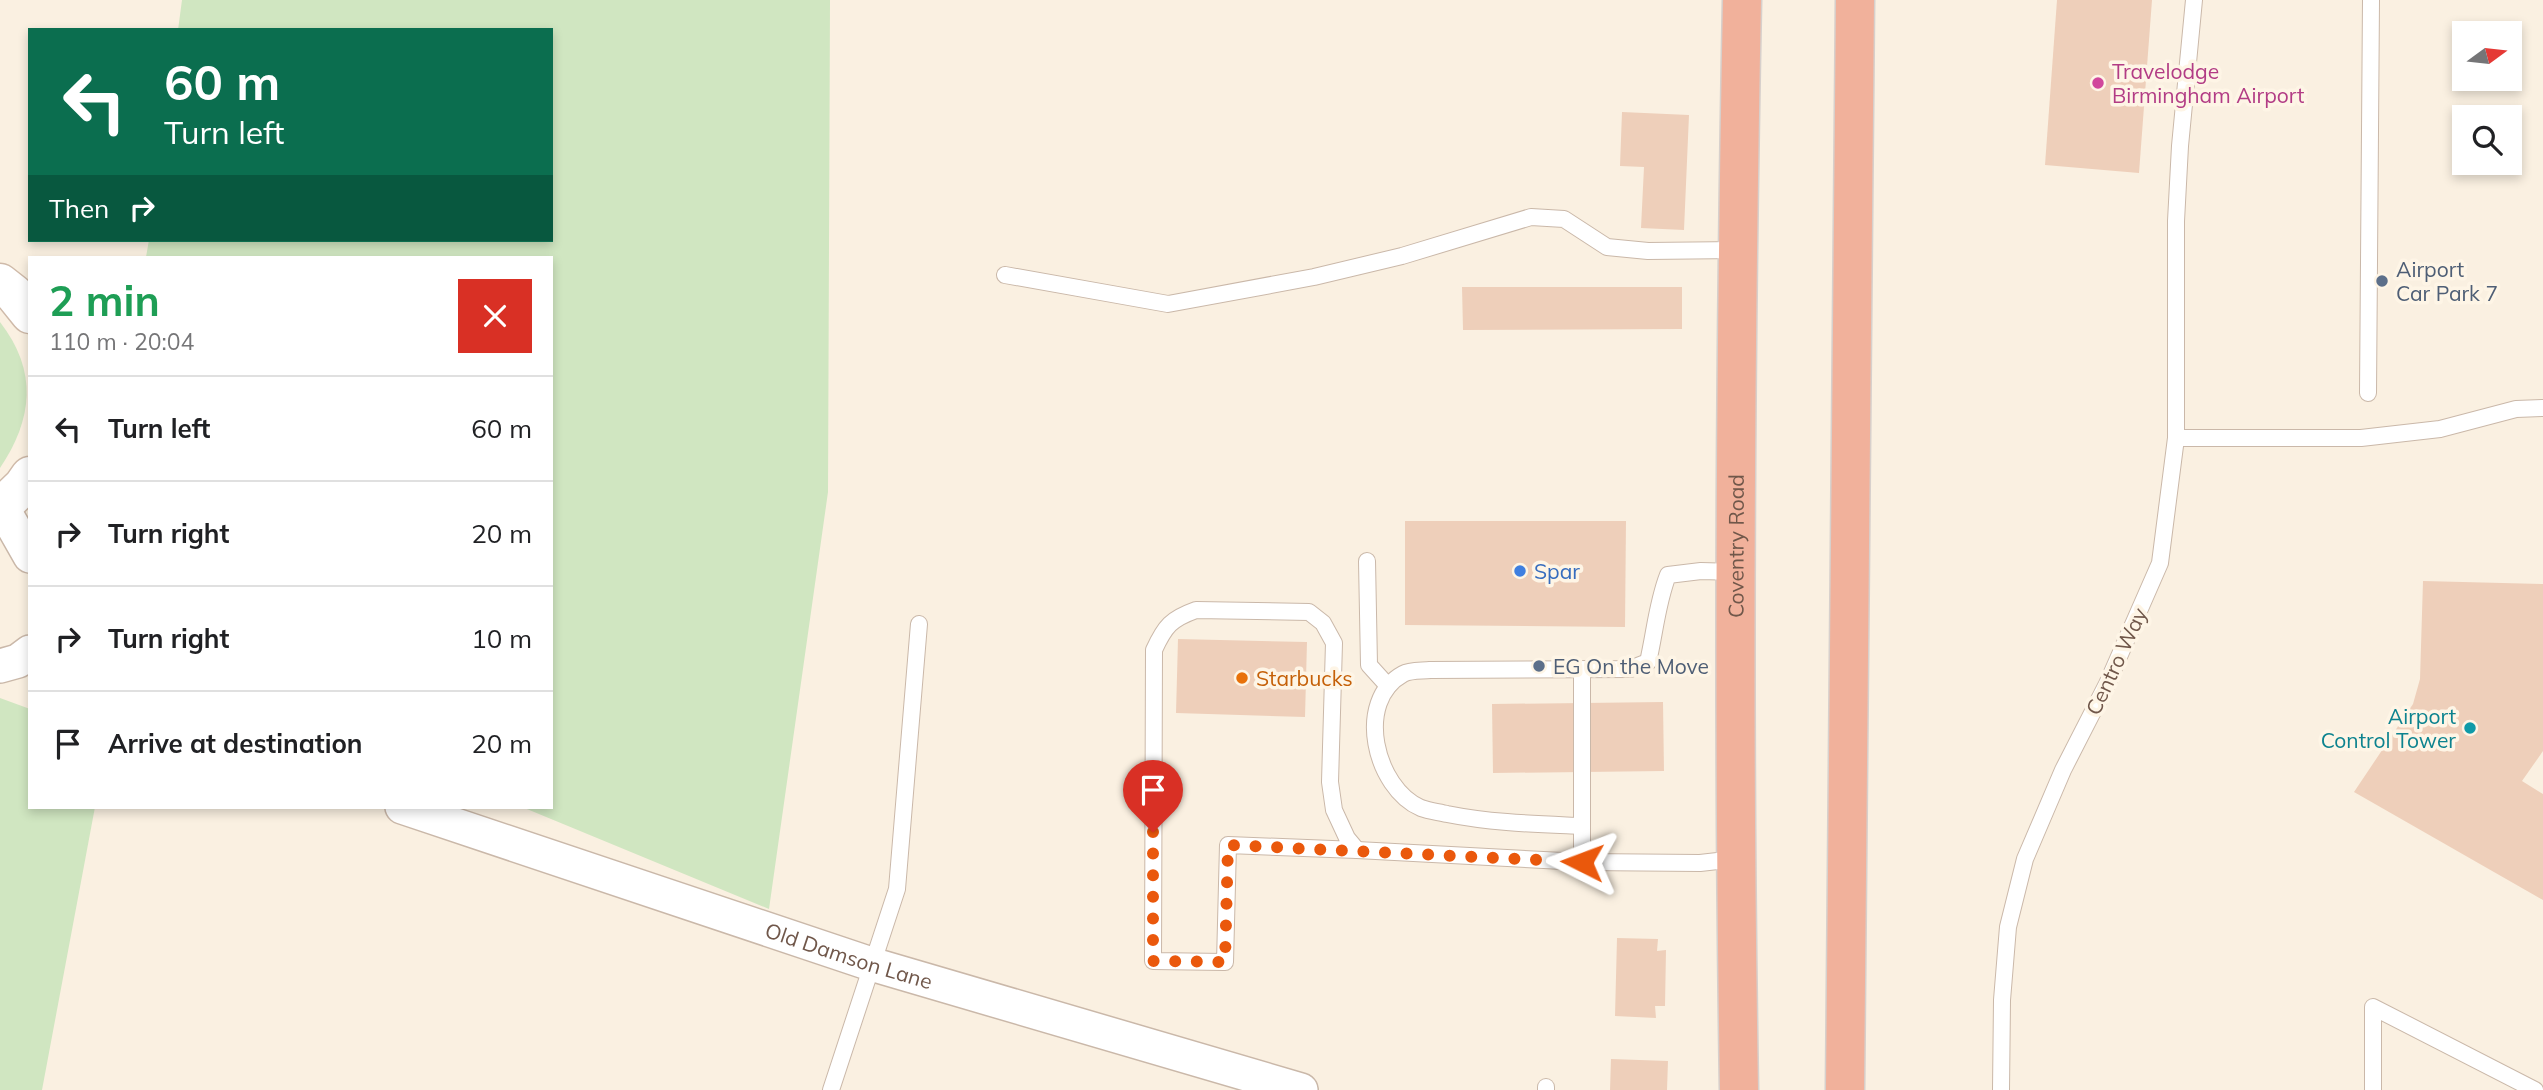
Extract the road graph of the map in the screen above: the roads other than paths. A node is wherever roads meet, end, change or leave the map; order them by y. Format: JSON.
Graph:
{"nodes":[{"id":1,"x":1742,"y":0,"type":"edge"},
{"id":2,"x":1855,"y":0,"type":"edge"},
{"id":3,"x":2194,"y":0,"type":"edge"},
{"id":4,"x":2371,"y":0,"type":"edge"},
{"id":5,"x":1737,"y":250,"type":"junction"},
{"id":6,"x":1005,"y":275,"type":"dead end"},
{"id":7,"x":0,"y":283,"type":"edge"},
{"id":8,"x":28,"y":312,"type":"edge"},
{"id":9,"x":2368,"y":393,"type":"dead end"},
{"id":10,"x":2543,"y":408,"type":"edge"},
{"id":11,"x":2176,"y":438,"type":"junction"},
{"id":12,"x":28,"y":478,"type":"edge"},
{"id":13,"x":1,"y":508,"type":"edge"},
{"id":14,"x":28,"y":553,"type":"edge"},
{"id":15,"x":1367,"y":561,"type":"dead end"},
{"id":16,"x":1736,"y":572,"type":"junction"},
{"id":17,"x":919,"y":624,"type":"dead end"},
{"id":18,"x":28,"y":654,"type":"edge"},
{"id":19,"x":0,"y":666,"type":"edge"},
{"id":20,"x":1582,"y":669,"type":"junction"},
{"id":21,"x":1388,"y":685,"type":"junction"},
{"id":22,"x":408,"y":809,"type":"edge"},
{"id":23,"x":1581,"y":826,"type":"junction"},
{"id":24,"x":1357,"y":850,"type":"junction"},
{"id":25,"x":1735,"y":859,"type":"junction"},
{"id":26,"x":1582,"y":862,"type":"junction"},
{"id":27,"x":871,"y":964,"type":"junction"},
{"id":28,"x":831,"y":1090,"type":"edge"},
{"id":29,"x":1301,"y":1090,"type":"edge"},
{"id":30,"x":1739,"y":1090,"type":"edge"},
{"id":31,"x":1845,"y":1090,"type":"edge"},
{"id":32,"x":2001,"y":1090,"type":"edge"},
{"id":33,"x":2373,"y":1090,"type":"edge"},
{"id":34,"x":2535,"y":1090,"type":"edge"}],
"edges":[{"from":1,"to":5,"type":"highway","name":"Coventry Road"},
{"from":2,"to":31,"type":"highway"},
{"from":3,"to":11,"type":"lane","name":"Centro Way"},
{"from":4,"to":9,"type":"lane"},
{"from":5,"to":6,"type":"lane"},
{"from":5,"to":16,"type":"highway","name":"Coventry Road"},
{"from":7,"to":8,"type":"street"},
{"from":10,"to":11,"type":"lane"},
{"from":11,"to":32,"type":"lane","name":"Centro Way"},
{"from":12,"to":13,"type":"street"},
{"from":13,"to":14,"type":"street"},
{"from":15,"to":21,"type":"lane"},
{"from":16,"to":20,"type":"lane"},
{"from":16,"to":25,"type":"highway","name":"Coventry Road"},
{"from":17,"to":27,"type":"lane"},
{"from":18,"to":19,"type":"street"},
{"from":20,"to":21,"type":"lane"},
{"from":20,"to":23,"type":"lane"},
{"from":21,"to":23,"type":"lane"},
{"from":22,"to":27,"type":"street","name":"Old Damson Lane"},
{"from":23,"to":26,"type":"lane"},
{"from":24,"to":24,"type":"lane"},
{"from":24,"to":26,"type":"lane"},
{"from":25,"to":26,"type":"lane"},
{"from":25,"to":30,"type":"highway","name":"Coventry Road"},
{"from":27,"to":28,"type":"lane"},
{"from":27,"to":29,"type":"street","name":"Old Damson Lane"},
{"from":33,"to":34,"type":"lane"}]}
